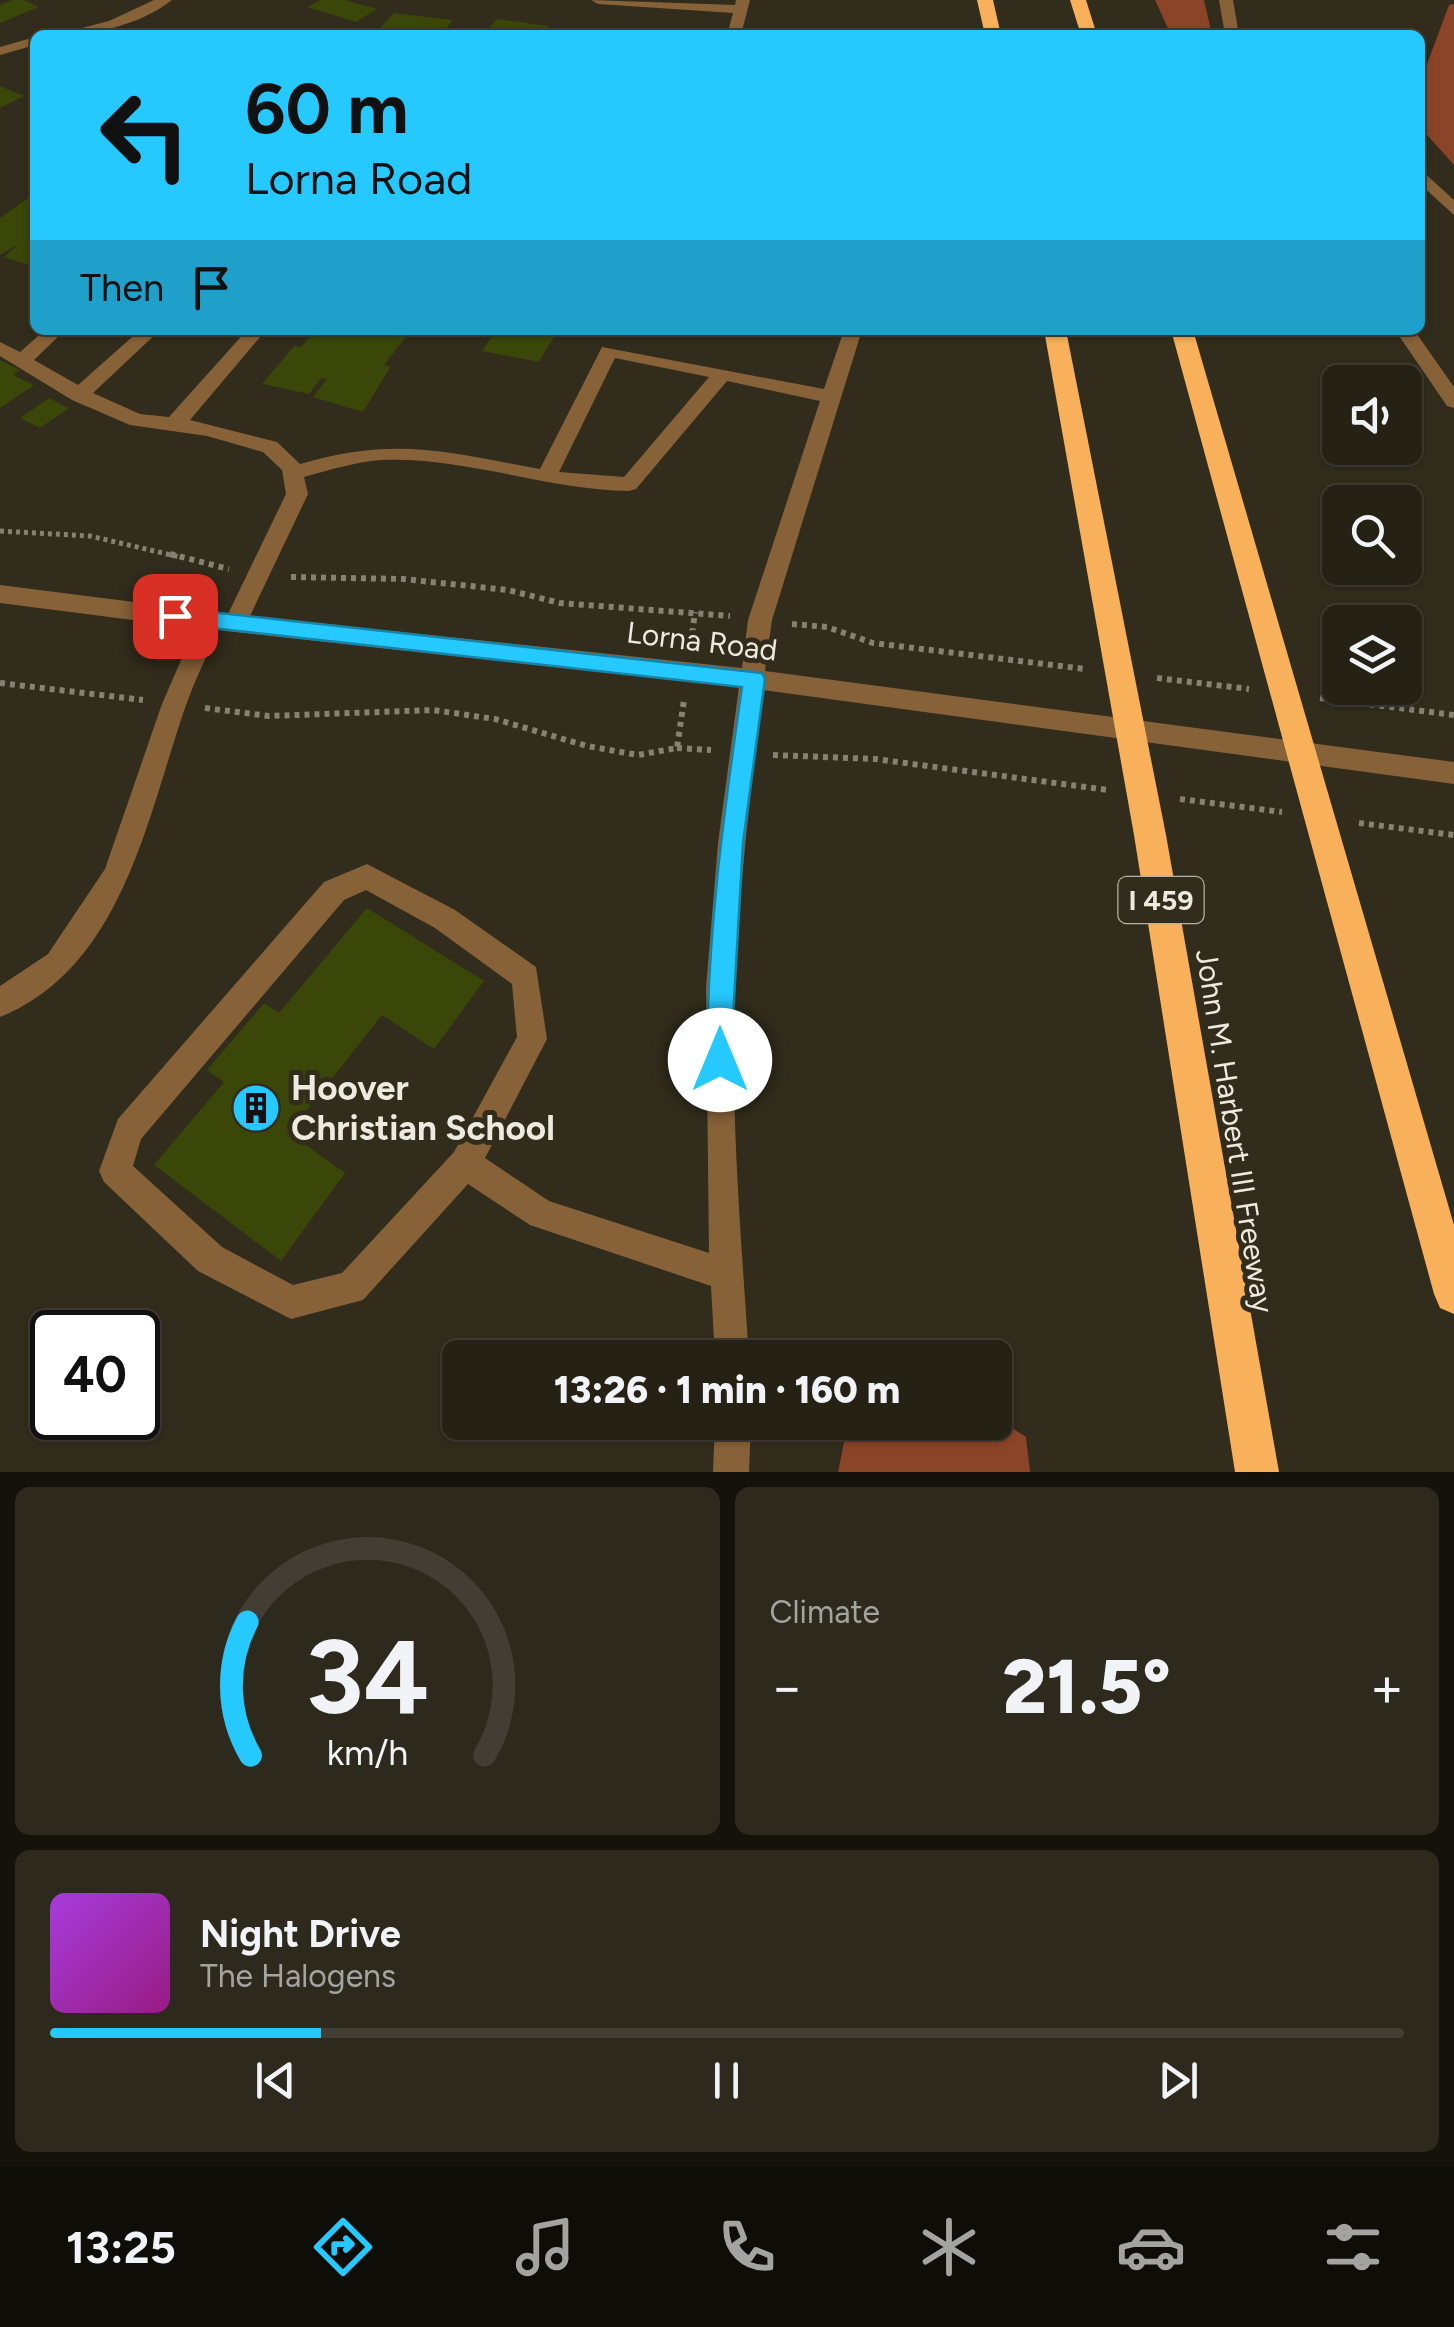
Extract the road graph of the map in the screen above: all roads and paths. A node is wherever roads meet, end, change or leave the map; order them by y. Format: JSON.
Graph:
{"nodes":[{"id":1,"x":165,"y":0,"type":"edge"},
{"id":2,"x":598,"y":0,"type":"edge"},
{"id":3,"x":985,"y":0,"type":"edge"},
{"id":4,"x":1078,"y":0,"type":"edge"},
{"id":5,"x":1226,"y":0,"type":"edge"},
{"id":6,"x":741,"y":4,"type":"edge"},
{"id":7,"x":85,"y":30,"type":"edge"},
{"id":8,"x":735,"y":30,"type":"edge"},
{"id":9,"x":992,"y":30,"type":"edge"},
{"id":10,"x":1087,"y":30,"type":"edge"},
{"id":11,"x":1231,"y":30,"type":"edge"},
{"id":12,"x":30,"y":42,"type":"edge"},
{"id":13,"x":0,"y":51,"type":"edge"},
{"id":14,"x":1425,"y":179,"type":"edge"},
{"id":15,"x":1454,"y":210,"type":"edge"},
{"id":16,"x":50,"y":335,"type":"edge"},
{"id":17,"x":145,"y":335,"type":"edge"},
{"id":18,"x":253,"y":335,"type":"edge"},
{"id":19,"x":851,"y":335,"type":"edge"},
{"id":20,"x":1056,"y":335,"type":"edge"},
{"id":21,"x":1183,"y":335,"type":"edge"},
{"id":22,"x":1408,"y":335,"type":"edge"},
{"id":23,"x":0,"y":348,"type":"edge"},
{"id":24,"x":23,"y":359,"type":"junction"},
{"id":25,"x":723,"y":374,"type":"junction"},
{"id":26,"x":79,"y":395,"type":"junction"},
{"id":27,"x":832,"y":397,"type":"junction"},
{"id":28,"x":1454,"y":400,"type":"edge"},
{"id":29,"x":174,"y":425,"type":"junction"},
{"id":30,"x":293,"y":473,"type":"junction"},
{"id":31,"x":546,"y":478,"type":"junction"},
{"id":32,"x":0,"y":531,"type":"edge"},
{"id":33,"x":258,"y":576,"type":"junction"},
{"id":34,"x":0,"y":594,"type":"edge"},
{"id":35,"x":695,"y":612,"type":"junction"},
{"id":36,"x":760,"y":620,"type":"junction"},
{"id":37,"x":223,"y":622,"type":"junction"},
{"id":38,"x":688,"y":672,"type":"junction"},
{"id":39,"x":1105,"y":672,"type":"dead end"},
{"id":40,"x":1144,"y":676,"type":"dead end"},
{"id":41,"x":754,"y":679,"type":"junction"},
{"id":42,"x":0,"y":683,"type":"edge"},
{"id":43,"x":1260,"y":691,"type":"dead end"},
{"id":44,"x":1318,"y":698,"type":"dead end"},
{"id":45,"x":174,"y":704,"type":"junction"},
{"id":46,"x":1454,"y":715,"type":"edge"},
{"id":47,"x":1454,"y":773,"type":"edge"},
{"id":48,"x":0,"y":1003,"type":"edge"},
{"id":49,"x":465,"y":1164,"type":"junction"},
{"id":50,"x":730,"y":1276,"type":"junction"},
{"id":51,"x":1454,"y":1294,"type":"edge"},
{"id":52,"x":732,"y":1340,"type":"edge"},
{"id":53,"x":732,"y":1440,"type":"edge"},
{"id":54,"x":731,"y":1472,"type":"edge"},
{"id":55,"x":1257,"y":1472,"type":"edge"}],
"edges":[{"from":1,"to":7,"type":"street"},
{"from":2,"to":6,"type":"street"},
{"from":3,"to":9,"type":"highway"},
{"from":4,"to":10,"type":"highway"},
{"from":5,"to":11,"type":"street"},
{"from":6,"to":8,"type":"street"},
{"from":12,"to":13,"type":"street"},
{"from":14,"to":15,"type":"street"},
{"from":16,"to":24,"type":"street"},
{"from":17,"to":26,"type":"street"},
{"from":18,"to":29,"type":"street"},
{"from":19,"to":27,"type":"street"},
{"from":20,"to":55,"type":"highway","name":"John M. Harbert III Freeway","number":"I 459"},
{"from":21,"to":51,"type":"highway"},
{"from":22,"to":28,"type":"street"},
{"from":23,"to":24,"type":"street"},
{"from":24,"to":26,"type":"street"},
{"from":25,"to":27,"type":"street"},
{"from":25,"to":31,"type":"street"},
{"from":25,"to":31,"type":"street"},
{"from":26,"to":29,"type":"street"},
{"from":27,"to":36,"type":"street"},
{"from":29,"to":30,"type":"street"},
{"from":30,"to":31,"type":"street"},
{"from":30,"to":33,"type":"street"},
{"from":32,"to":33,"type":"path"},
{"from":33,"to":35,"type":"path"},
{"from":33,"to":37,"type":"street"},
{"from":34,"to":37,"type":"street","name":"Lorna Road"},
{"from":35,"to":36,"type":"path"},
{"from":35,"to":38,"type":"path"},
{"from":36,"to":39,"type":"path"},
{"from":36,"to":41,"type":"street"},
{"from":37,"to":38,"type":"street","name":"Lorna Road"},
{"from":37,"to":45,"type":"street"},
{"from":38,"to":41,"type":"street","name":"Lorna Road"},
{"from":38,"to":45,"type":"path"},
{"from":40,"to":43,"type":"path"},
{"from":41,"to":47,"type":"street","name":"Lorna Road"},
{"from":41,"to":50,"type":"street"},
{"from":42,"to":45,"type":"path"},
{"from":44,"to":46,"type":"path"},
{"from":45,"to":48,"type":"street"},
{"from":49,"to":49,"type":"street"},
{"from":49,"to":50,"type":"street"},
{"from":50,"to":52,"type":"street"},
{"from":53,"to":54,"type":"street"}]}
